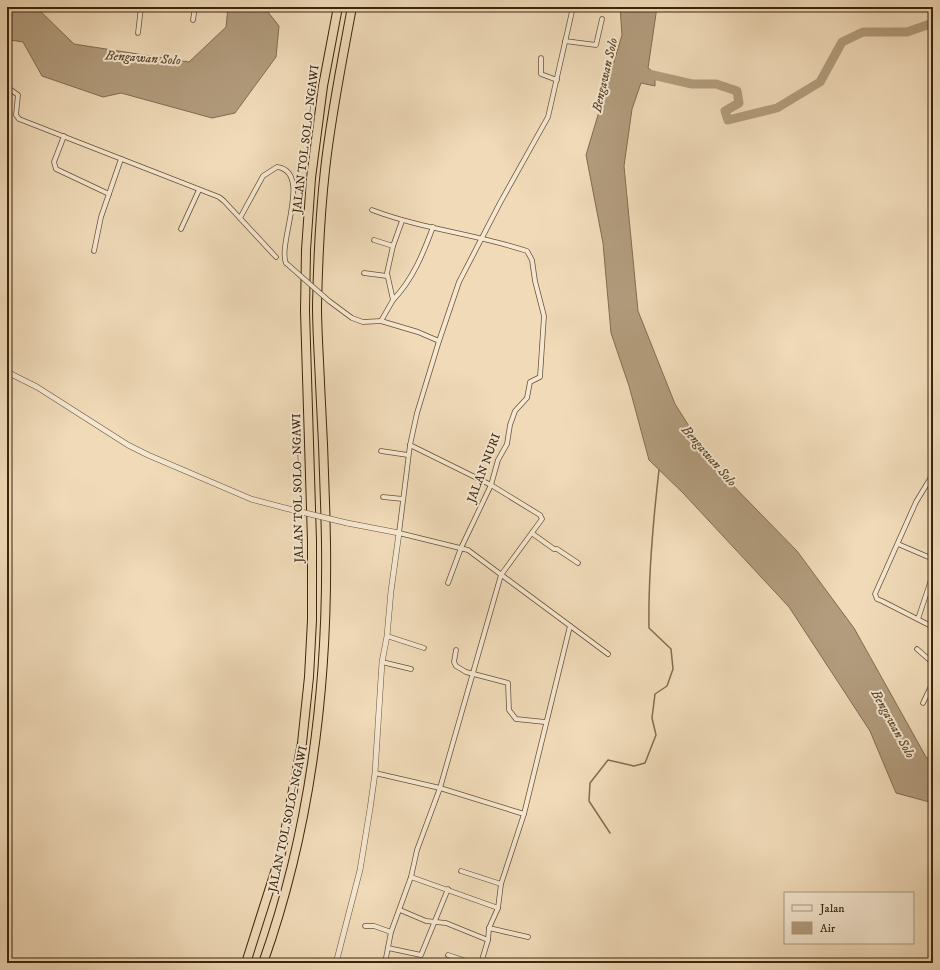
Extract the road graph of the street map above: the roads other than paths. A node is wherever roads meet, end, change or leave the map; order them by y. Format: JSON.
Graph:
{"nodes":[{"id":1,"x":141,"y":7,"type":"edge"},
{"id":2,"x":195,"y":7,"type":"edge"},
{"id":3,"x":338,"y":7,"type":"edge"},
{"id":4,"x":352,"y":7,"type":"edge"},
{"id":5,"x":573,"y":7,"type":"edge"},
{"id":6,"x":602,"y":19,"type":"dead end"},
{"id":7,"x":193,"y":20,"type":"dead end"},
{"id":8,"x":138,"y":33,"type":"dead end"},
{"id":9,"x":565,"y":41,"type":"junction"},
{"id":10,"x":541,"y":58,"type":"dead end"},
{"id":11,"x":557,"y":80,"type":"junction"},
{"id":12,"x":7,"y":87,"type":"edge"},
{"id":13,"x":64,"y":136,"type":"junction"},
{"id":14,"x":121,"y":159,"type":"junction"},
{"id":15,"x":199,"y":190,"type":"junction"},
{"id":16,"x":109,"y":194,"type":"junction"},
{"id":17,"x":372,"y":210,"type":"dead end"},
{"id":18,"x":240,"y":218,"type":"junction"},
{"id":19,"x":402,"y":221,"type":"junction"},
{"id":20,"x":433,"y":227,"type":"junction"},
{"id":21,"x":181,"y":229,"type":"dead end"},
{"id":22,"x":483,"y":239,"type":"junction"},
{"id":23,"x":374,"y":240,"type":"dead end"},
{"id":24,"x":393,"y":246,"type":"junction"},
{"id":25,"x":94,"y":250,"type":"dead end"},
{"id":26,"x":276,"y":257,"type":"dead end"},
{"id":27,"x":364,"y":272,"type":"dead end"},
{"id":28,"x":387,"y":276,"type":"junction"},
{"id":29,"x":393,"y":300,"type":"junction"},
{"id":30,"x":381,"y":321,"type":"junction"},
{"id":31,"x":439,"y":341,"type":"junction"},
{"id":32,"x":7,"y":372,"type":"edge"},
{"id":33,"x":410,"y":445,"type":"junction"},
{"id":34,"x":381,"y":451,"type":"dead end"},
{"id":35,"x":408,"y":455,"type":"junction"},
{"id":36,"x":933,"y":474,"type":"edge"},
{"id":37,"x":491,"y":484,"type":"junction"},
{"id":38,"x":384,"y":497,"type":"dead end"},
{"id":39,"x":403,"y":499,"type":"junction"},
{"id":40,"x":398,"y":533,"type":"junction"},
{"id":41,"x":533,"y":534,"type":"junction"},
{"id":42,"x":898,"y":544,"type":"junction"},
{"id":43,"x":460,"y":548,"type":"junction"},
{"id":44,"x":933,"y":559,"type":"edge"},
{"id":45,"x":578,"y":563,"type":"dead end"},
{"id":46,"x":933,"y":574,"type":"edge"},
{"id":47,"x":501,"y":575,"type":"junction"},
{"id":48,"x":448,"y":583,"type":"dead end"},
{"id":49,"x":918,"y":619,"type":"junction"},
{"id":50,"x":570,"y":626,"type":"junction"},
{"id":51,"x":933,"y":626,"type":"edge"},
{"id":52,"x":387,"y":636,"type":"junction"},
{"id":53,"x":424,"y":648,"type":"dead end"},
{"id":54,"x":918,"y":649,"type":"dead end"},
{"id":55,"x":456,"y":650,"type":"dead end"},
{"id":56,"x":608,"y":654,"type":"dead end"},
{"id":57,"x":382,"y":662,"type":"junction"},
{"id":58,"x":933,"y":663,"type":"edge"},
{"id":59,"x":411,"y":669,"type":"dead end"},
{"id":60,"x":473,"y":674,"type":"junction"},
{"id":61,"x":933,"y":682,"type":"edge"},
{"id":62,"x":923,"y":703,"type":"dead end"},
{"id":63,"x":545,"y":722,"type":"junction"},
{"id":64,"x":374,"y":773,"type":"junction"},
{"id":65,"x":440,"y":788,"type":"junction"},
{"id":66,"x":524,"y":814,"type":"junction"},
{"id":67,"x":461,"y":871,"type":"dead end"},
{"id":68,"x":411,"y":877,"type":"junction"},
{"id":69,"x":501,"y":884,"type":"junction"},
{"id":70,"x":448,"y":889,"type":"junction"},
{"id":71,"x":498,"y":908,"type":"junction"},
{"id":72,"x":400,"y":910,"type":"junction"},
{"id":73,"x":435,"y":922,"type":"junction"},
{"id":74,"x":365,"y":926,"type":"dead end"},
{"id":75,"x":488,"y":928,"type":"junction"},
{"id":76,"x":392,"y":932,"type":"junction"},
{"id":77,"x":528,"y":937,"type":"dead end"},
{"id":78,"x":488,"y":940,"type":"junction"},
{"id":79,"x":388,"y":948,"type":"junction"},
{"id":80,"x":448,"y":955,"type":"dead end"},
{"id":81,"x":246,"y":963,"type":"edge"},
{"id":82,"x":263,"y":963,"type":"edge"},
{"id":83,"x":336,"y":963,"type":"edge"},
{"id":84,"x":385,"y":963,"type":"edge"},
{"id":85,"x":472,"y":963,"type":"edge"},
{"id":86,"x":482,"y":963,"type":"edge"}],
"edges":[{"from":1,"to":8,"type":"street"},
{"from":2,"to":7,"type":"street"},
{"from":3,"to":81,"type":"highway","name":"JALAN TOL SOLO–NGAWI"},
{"from":4,"to":82,"type":"highway","name":"JALAN TOL SOLO–NGAWI"},
{"from":5,"to":9,"type":"street"},
{"from":6,"to":9,"type":"street"},
{"from":9,"to":11,"type":"street"},
{"from":10,"to":11,"type":"street"},
{"from":11,"to":22,"type":"street"},
{"from":12,"to":13,"type":"street"},
{"from":13,"to":14,"type":"street"},
{"from":13,"to":16,"type":"street"},
{"from":14,"to":15,"type":"street"},
{"from":14,"to":16,"type":"street"},
{"from":15,"to":18,"type":"street"},
{"from":15,"to":21,"type":"street"},
{"from":16,"to":25,"type":"street"},
{"from":17,"to":19,"type":"street"},
{"from":18,"to":26,"type":"street"},
{"from":18,"to":30,"type":"street","bridge":true},
{"from":19,"to":20,"type":"street"},
{"from":19,"to":24,"type":"street"},
{"from":20,"to":22,"type":"street"},
{"from":20,"to":29,"type":"street"},
{"from":22,"to":31,"type":"street"},
{"from":22,"to":37,"type":"street","name":"JALAN NURI"},
{"from":23,"to":24,"type":"street"},
{"from":24,"to":28,"type":"street"},
{"from":27,"to":28,"type":"street"},
{"from":28,"to":29,"type":"street"},
{"from":29,"to":30,"type":"street"},
{"from":30,"to":31,"type":"street"},
{"from":31,"to":33,"type":"street"},
{"from":32,"to":40,"type":"street","bridge":true},
{"from":33,"to":35,"type":"street"},
{"from":33,"to":37,"type":"street"},
{"from":34,"to":35,"type":"street"},
{"from":35,"to":39,"type":"street"},
{"from":36,"to":42,"type":"street"},
{"from":37,"to":41,"type":"street"},
{"from":37,"to":43,"type":"street","name":"JALAN NURI"},
{"from":38,"to":39,"type":"street"},
{"from":39,"to":40,"type":"street"},
{"from":40,"to":43,"type":"street"},
{"from":40,"to":52,"type":"street"},
{"from":41,"to":45,"type":"street"},
{"from":41,"to":47,"type":"street"},
{"from":42,"to":44,"type":"street"},
{"from":42,"to":49,"type":"street"},
{"from":43,"to":47,"type":"street"},
{"from":43,"to":48,"type":"street","name":"JALAN NURI"},
{"from":46,"to":49,"type":"street"},
{"from":47,"to":50,"type":"street"},
{"from":47,"to":60,"type":"street"},
{"from":49,"to":51,"type":"street"},
{"from":50,"to":56,"type":"street"},
{"from":50,"to":63,"type":"street"},
{"from":52,"to":53,"type":"street"},
{"from":52,"to":57,"type":"street"},
{"from":54,"to":58,"type":"street"},
{"from":55,"to":60,"type":"street"},
{"from":57,"to":59,"type":"street"},
{"from":57,"to":64,"type":"street"},
{"from":60,"to":63,"type":"street"},
{"from":60,"to":65,"type":"street"},
{"from":61,"to":62,"type":"street"},
{"from":63,"to":66,"type":"street"},
{"from":64,"to":65,"type":"street"},
{"from":64,"to":83,"type":"street"},
{"from":65,"to":66,"type":"street"},
{"from":65,"to":68,"type":"street"},
{"from":66,"to":69,"type":"street"},
{"from":67,"to":69,"type":"street"},
{"from":68,"to":70,"type":"street"},
{"from":68,"to":72,"type":"street"},
{"from":69,"to":71,"type":"street"},
{"from":70,"to":71,"type":"street"},
{"from":70,"to":73,"type":"street"},
{"from":71,"to":75,"type":"street"},
{"from":72,"to":73,"type":"street"},
{"from":72,"to":76,"type":"street"},
{"from":73,"to":78,"type":"street"},
{"from":73,"to":79,"type":"street"},
{"from":74,"to":76,"type":"street"},
{"from":75,"to":77,"type":"street"},
{"from":75,"to":78,"type":"street"},
{"from":76,"to":79,"type":"street"},
{"from":78,"to":86,"type":"street"},
{"from":79,"to":84,"type":"street"},
{"from":80,"to":85,"type":"street"}]}
